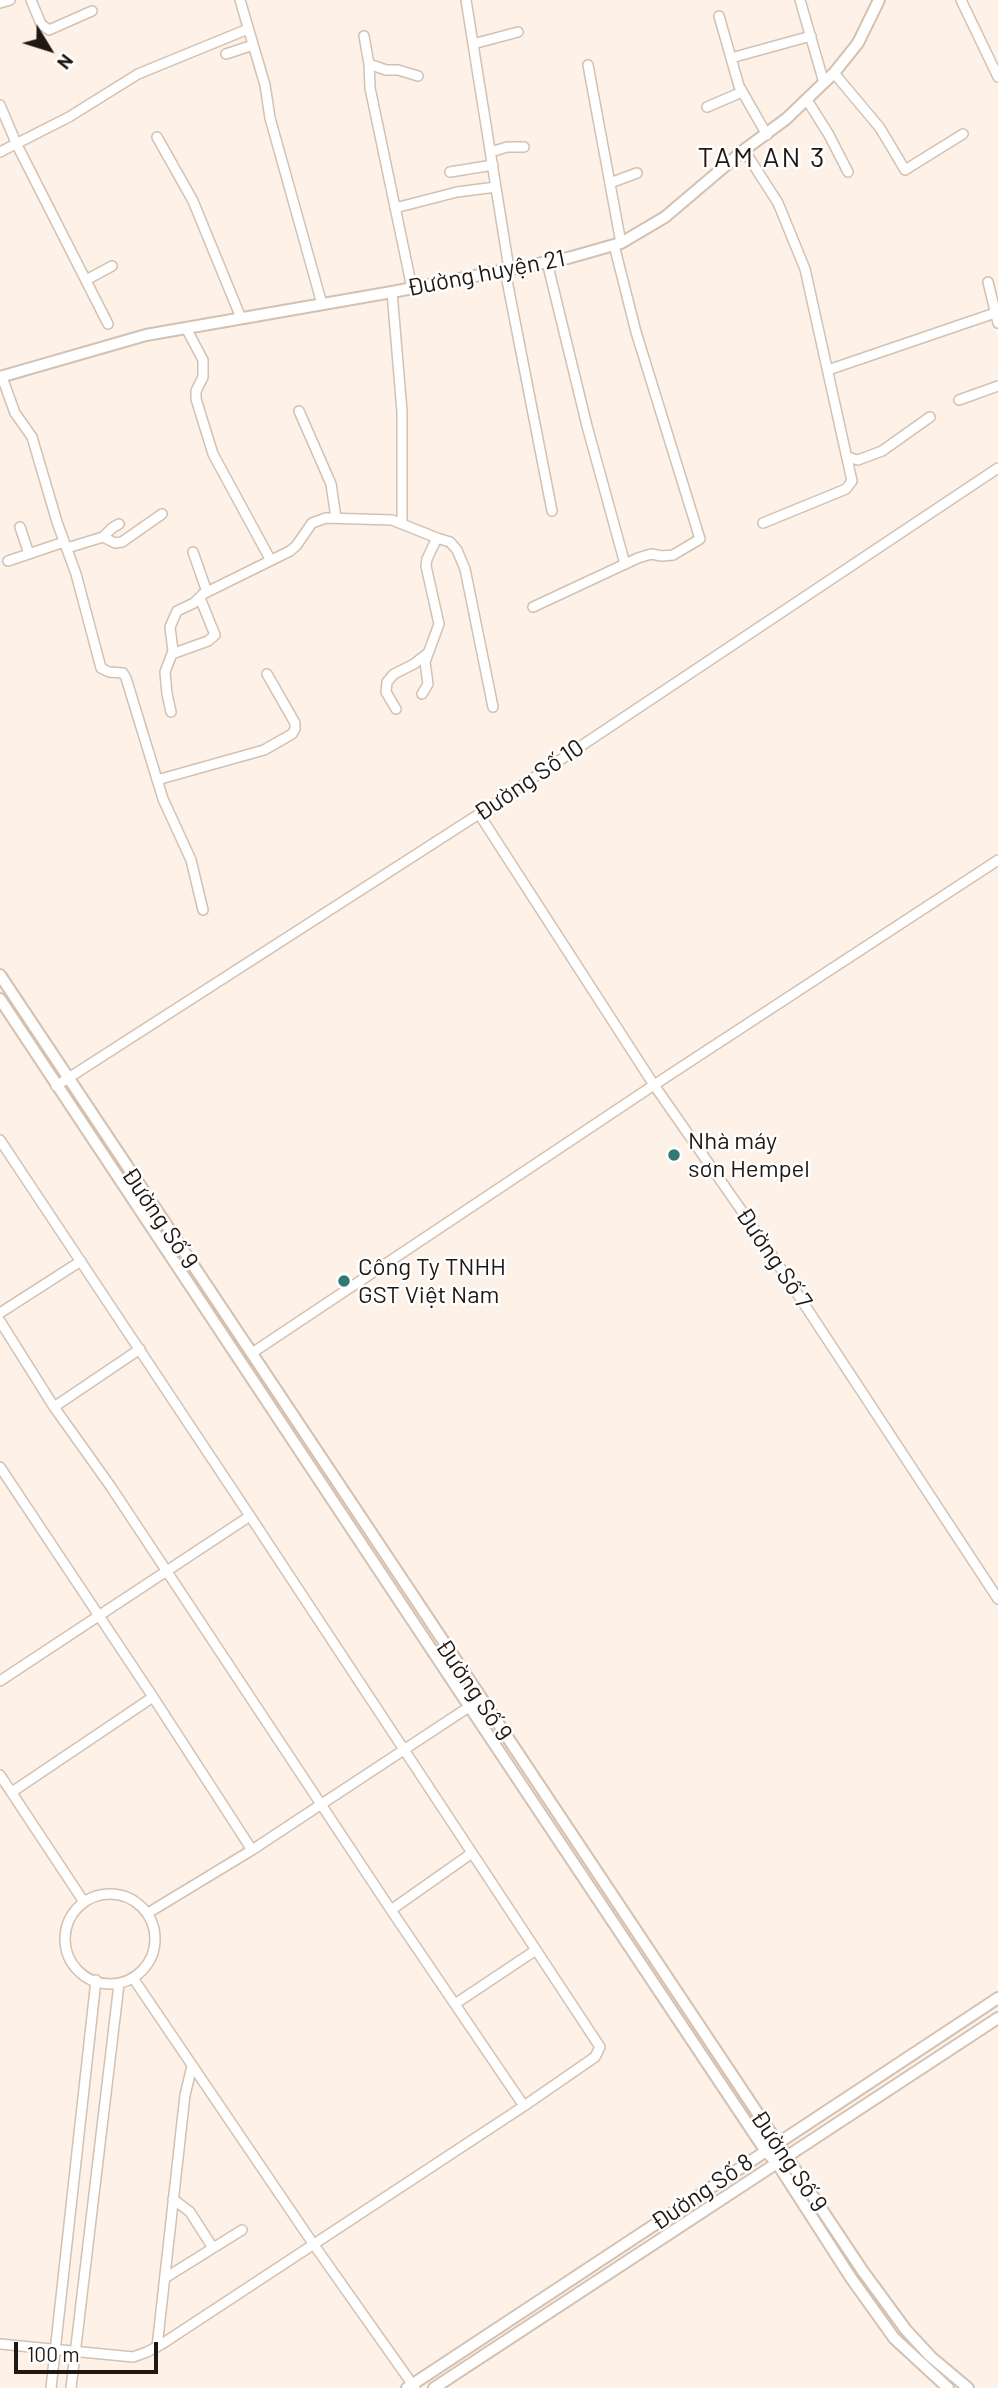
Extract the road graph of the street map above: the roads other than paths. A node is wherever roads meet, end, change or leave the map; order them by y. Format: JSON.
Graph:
{"nodes":[{"id":1,"x":9,"y":0,"type":"edge"},
{"id":2,"x":31,"y":0,"type":"edge"},
{"id":3,"x":240,"y":0,"type":"edge"},
{"id":4,"x":466,"y":0,"type":"edge"},
{"id":5,"x":800,"y":0,"type":"edge"},
{"id":6,"x":880,"y":0,"type":"edge"},
{"id":7,"x":961,"y":0,"type":"edge"},
{"id":8,"x":0,"y":3,"type":"edge"},
{"id":9,"x":92,"y":11,"type":"dead end"},
{"id":10,"x":719,"y":16,"type":"dead end"},
{"id":11,"x":248,"y":29,"type":"junction"},
{"id":12,"x":518,"y":32,"type":"dead end"},
{"id":13,"x":364,"y":36,"type":"dead end"},
{"id":14,"x":811,"y":36,"type":"junction"},
{"id":15,"x":473,"y":44,"type":"junction"},
{"id":16,"x":253,"y":45,"type":"junction"},
{"id":17,"x":226,"y":54,"type":"dead end"},
{"id":18,"x":731,"y":58,"type":"junction"},
{"id":19,"x":369,"y":64,"type":"junction"},
{"id":20,"x":588,"y":65,"type":"dead end"},
{"id":21,"x":834,"y":73,"type":"junction"},
{"id":22,"x":418,"y":76,"type":"dead end"},
{"id":23,"x":998,"y":77,"type":"edge"},
{"id":24,"x":824,"y":83,"type":"junction"},
{"id":25,"x":742,"y":92,"type":"junction"},
{"id":26,"x":807,"y":100,"type":"junction"},
{"id":27,"x":0,"y":105,"type":"edge"},
{"id":28,"x":707,"y":107,"type":"dead end"},
{"id":29,"x":963,"y":134,"type":"dead end"},
{"id":30,"x":767,"y":135,"type":"junction"},
{"id":31,"x":158,"y":137,"type":"dead end"},
{"id":32,"x":17,"y":145,"type":"junction"},
{"id":33,"x":524,"y":147,"type":"dead end"},
{"id":34,"x":744,"y":150,"type":"junction"},
{"id":35,"x":0,"y":152,"type":"edge"},
{"id":36,"x":491,"y":152,"type":"junction"},
{"id":37,"x":493,"y":165,"type":"junction"},
{"id":38,"x":450,"y":172,"type":"dead end"},
{"id":39,"x":848,"y":172,"type":"dead end"},
{"id":40,"x":637,"y":173,"type":"dead end"},
{"id":41,"x":610,"y":183,"type":"junction"},
{"id":42,"x":496,"y":187,"type":"junction"},
{"id":43,"x":395,"y":208,"type":"junction"},
{"id":44,"x":618,"y":244,"type":"junction"},
{"id":45,"x":547,"y":262,"type":"junction"},
{"id":46,"x":112,"y":266,"type":"dead end"},
{"id":47,"x":507,"y":269,"type":"junction"},
{"id":48,"x":86,"y":280,"type":"junction"},
{"id":49,"x":989,"y":282,"type":"dead end"},
{"id":50,"x":412,"y":288,"type":"junction"},
{"id":51,"x":392,"y":292,"type":"junction"},
{"id":52,"x":322,"y":303,"type":"junction"},
{"id":53,"x":241,"y":318,"type":"junction"},
{"id":54,"x":996,"y":318,"type":"edge"},
{"id":55,"x":108,"y":324,"type":"dead end"},
{"id":56,"x":186,"y":328,"type":"junction"},
{"id":57,"x":828,"y":370,"type":"junction"},
{"id":58,"x":1,"y":377,"type":"edge"},
{"id":59,"x":998,"y":386,"type":"edge"},
{"id":60,"x":959,"y":400,"type":"dead end"},
{"id":61,"x":299,"y":411,"type":"dead end"},
{"id":62,"x":930,"y":417,"type":"dead end"},
{"id":63,"x":847,"y":457,"type":"junction"},
{"id":64,"x":998,"y":468,"type":"edge"},
{"id":65,"x":552,"y":512,"type":"dead end"},
{"id":66,"x":162,"y":514,"type":"dead end"},
{"id":67,"x":336,"y":517,"type":"junction"},
{"id":68,"x":402,"y":523,"type":"junction"},
{"id":69,"x":763,"y":523,"type":"dead end"},
{"id":70,"x":119,"y":524,"type":"dead end"},
{"id":71,"x":20,"y":527,"type":"dead end"},
{"id":72,"x":103,"y":537,"type":"junction"},
{"id":73,"x":437,"y":537,"type":"junction"},
{"id":74,"x":65,"y":545,"type":"junction"},
{"id":75,"x":193,"y":552,"type":"dead end"},
{"id":76,"x":29,"y":554,"type":"junction"},
{"id":77,"x":270,"y":559,"type":"junction"},
{"id":78,"x":8,"y":561,"type":"dead end"},
{"id":79,"x":625,"y":564,"type":"junction"},
{"id":80,"x":204,"y":595,"type":"junction"},
{"id":81,"x":533,"y":607,"type":"dead end"},
{"id":82,"x":428,"y":653,"type":"junction"},
{"id":83,"x":172,"y":654,"type":"junction"},
{"id":84,"x":267,"y":674,"type":"dead end"},
{"id":85,"x":422,"y":694,"type":"dead end"},
{"id":86,"x":493,"y":707,"type":"dead end"},
{"id":87,"x":396,"y":709,"type":"dead end"},
{"id":88,"x":172,"y":712,"type":"dead end"},
{"id":89,"x":157,"y":780,"type":"junction"},
{"id":90,"x":479,"y":814,"type":"junction"},
{"id":91,"x":998,"y":860,"type":"edge"},
{"id":92,"x":203,"y":909,"type":"dead end"},
{"id":93,"x":0,"y":975,"type":"edge"},
{"id":94,"x":0,"y":999,"type":"edge"},
{"id":95,"x":68,"y":1078,"type":"junction"},
{"id":96,"x":654,"y":1085,"type":"junction"},
{"id":97,"x":56,"y":1086,"type":"junction"},
{"id":98,"x":0,"y":1140,"type":"edge"},
{"id":99,"x":81,"y":1261,"type":"junction"},
{"id":100,"x":0,"y":1313,"type":"edge"},
{"id":101,"x":0,"y":1321,"type":"edge"},
{"id":102,"x":139,"y":1349,"type":"junction"},
{"id":103,"x":252,"y":1353,"type":"junction"},
{"id":104,"x":54,"y":1407,"type":"junction"},
{"id":105,"x":1,"y":1471,"type":"edge"},
{"id":106,"x":250,"y":1516,"type":"junction"},
{"id":107,"x":166,"y":1572,"type":"junction"},
{"id":108,"x":998,"y":1599,"type":"edge"},
{"id":109,"x":99,"y":1615,"type":"junction"},
{"id":110,"x":0,"y":1681,"type":"edge"},
{"id":111,"x":153,"y":1697,"type":"junction"},
{"id":112,"x":481,"y":1699,"type":"junction"},
{"id":113,"x":469,"y":1706,"type":"junction"},
{"id":114,"x":404,"y":1750,"type":"junction"},
{"id":115,"x":0,"y":1775,"type":"edge"},
{"id":116,"x":12,"y":1792,"type":"junction"},
{"id":117,"x":322,"y":1803,"type":"junction"},
{"id":118,"x":251,"y":1850,"type":"junction"},
{"id":119,"x":472,"y":1853,"type":"junction"},
{"id":120,"x":84,"y":1902,"type":"junction"},
{"id":121,"x":391,"y":1910,"type":"junction"},
{"id":122,"x":148,"y":1913,"type":"junction"},
{"id":123,"x":536,"y":1950,"type":"junction"},
{"id":124,"x":133,"y":1978,"type":"junction"},
{"id":125,"x":96,"y":1980,"type":"junction"},
{"id":126,"x":119,"y":1984,"type":"junction"},
{"id":127,"x":998,"y":1998,"type":"edge"},
{"id":128,"x":455,"y":2004,"type":"junction"},
{"id":129,"x":998,"y":2018,"type":"edge"},
{"id":130,"x":192,"y":2066,"type":"junction"},
{"id":131,"x":524,"y":2106,"type":"junction"},
{"id":132,"x":776,"y":2144,"type":"junction"},
{"id":133,"x":765,"y":2150,"type":"junction"},
{"id":134,"x":787,"y":2156,"type":"junction"},
{"id":135,"x":776,"y":2163,"type":"junction"},
{"id":136,"x":173,"y":2199,"type":"junction"},
{"id":137,"x":243,"y":2230,"type":"dead end"},
{"id":138,"x":314,"y":2245,"type":"junction"},
{"id":139,"x":213,"y":2248,"type":"junction"},
{"id":140,"x":165,"y":2278,"type":"junction"},
{"id":141,"x":0,"y":2344,"type":"edge"},
{"id":142,"x":157,"y":2347,"type":"junction"},
{"id":143,"x":55,"y":2349,"type":"junction"},
{"id":144,"x":76,"y":2351,"type":"junction"},
{"id":145,"x":411,"y":2387,"type":"edge"},
{"id":146,"x":51,"y":2388,"type":"edge"},
{"id":147,"x":71,"y":2388,"type":"edge"},
{"id":148,"x":434,"y":2388,"type":"edge"},
{"id":149,"x":948,"y":2388,"type":"edge"},
{"id":150,"x":968,"y":2388,"type":"edge"}],
"edges":[{"from":1,"to":8,"type":"street"},
{"from":2,"to":9,"type":"street"},
{"from":3,"to":11,"type":"street"},
{"from":4,"to":15,"type":"street"},
{"from":5,"to":14,"type":"street"},
{"from":6,"to":21,"type":"street","name":"Đường huyện 21"},
{"from":7,"to":23,"type":"street"},
{"from":10,"to":18,"type":"street"},
{"from":11,"to":16,"type":"street"},
{"from":11,"to":32,"type":"street"},
{"from":12,"to":15,"type":"street"},
{"from":13,"to":19,"type":"street"},
{"from":14,"to":18,"type":"street"},
{"from":14,"to":24,"type":"street"},
{"from":15,"to":36,"type":"street"},
{"from":16,"to":17,"type":"street"},
{"from":16,"to":52,"type":"street"},
{"from":18,"to":25,"type":"street"},
{"from":19,"to":22,"type":"street"},
{"from":19,"to":43,"type":"street"},
{"from":20,"to":41,"type":"street"},
{"from":21,"to":24,"type":"street","name":"Đường huyện 21"},
{"from":21,"to":29,"type":"street"},
{"from":24,"to":26,"type":"street","name":"Đường huyện 21"},
{"from":25,"to":28,"type":"street"},
{"from":25,"to":30,"type":"street"},
{"from":26,"to":30,"type":"street","name":"Đường huyện 21"},
{"from":26,"to":39,"type":"street"},
{"from":27,"to":32,"type":"street"},
{"from":30,"to":34,"type":"street","name":"Đường huyện 21"},
{"from":31,"to":53,"type":"street"},
{"from":32,"to":35,"type":"street"},
{"from":32,"to":48,"type":"street"},
{"from":33,"to":36,"type":"street"},
{"from":34,"to":44,"type":"street","name":"Đường huyện 21"},
{"from":34,"to":57,"type":"street"},
{"from":36,"to":37,"type":"street"},
{"from":37,"to":38,"type":"street"},
{"from":37,"to":42,"type":"street"},
{"from":40,"to":41,"type":"street"},
{"from":41,"to":44,"type":"street"},
{"from":42,"to":43,"type":"street"},
{"from":42,"to":47,"type":"street"},
{"from":43,"to":50,"type":"street"},
{"from":44,"to":45,"type":"street","name":"Đường huyện 21"},
{"from":44,"to":79,"type":"street"},
{"from":45,"to":47,"type":"street","name":"Đường huyện 21"},
{"from":45,"to":79,"type":"street"},
{"from":46,"to":48,"type":"street"},
{"from":47,"to":50,"type":"street","name":"Đường huyện 21"},
{"from":47,"to":65,"type":"street"},
{"from":48,"to":55,"type":"street"},
{"from":49,"to":54,"type":"street"},
{"from":50,"to":51,"type":"street","name":"Đường huyện 21"},
{"from":51,"to":52,"type":"street","name":"Đường huyện 21"},
{"from":51,"to":68,"type":"street"},
{"from":52,"to":53,"type":"street","name":"Đường huyện 21"},
{"from":53,"to":56,"type":"street","name":"Đường huyện 21"},
{"from":54,"to":57,"type":"street"},
{"from":56,"to":58,"type":"street","name":"Đường huyện 21"},
{"from":56,"to":77,"type":"street"},
{"from":57,"to":63,"type":"street"},
{"from":58,"to":74,"type":"street"},
{"from":59,"to":60,"type":"street"},
{"from":61,"to":67,"type":"street"},
{"from":62,"to":63,"type":"street"},
{"from":63,"to":69,"type":"street"},
{"from":64,"to":90,"type":"street","name":"Đường Số 10"},
{"from":66,"to":72,"type":"street"},
{"from":67,"to":68,"type":"street"},
{"from":67,"to":77,"type":"street"},
{"from":68,"to":73,"type":"street"},
{"from":70,"to":72,"type":"street"},
{"from":71,"to":76,"type":"street"},
{"from":72,"to":74,"type":"street"},
{"from":73,"to":82,"type":"street"},
{"from":73,"to":86,"type":"street"},
{"from":74,"to":76,"type":"street"},
{"from":74,"to":89,"type":"street"},
{"from":75,"to":80,"type":"street"},
{"from":76,"to":78,"type":"street"},
{"from":77,"to":80,"type":"street"},
{"from":79,"to":81,"type":"street"},
{"from":80,"to":83,"type":"street"},
{"from":80,"to":83,"type":"street"},
{"from":82,"to":85,"type":"street"},
{"from":82,"to":87,"type":"street"},
{"from":83,"to":88,"type":"street"},
{"from":84,"to":89,"type":"street"},
{"from":89,"to":92,"type":"street"},
{"from":90,"to":95,"type":"street","name":"Đường Số 10"},
{"from":90,"to":96,"type":"street","name":"Đường Số 7"},
{"from":91,"to":96,"type":"street"},
{"from":93,"to":95,"type":"street","name":"Đường Số 9"},
{"from":94,"to":97,"type":"street","name":"Đường Số 9"},
{"from":95,"to":97,"type":"street","name":"Đường Số 10"},
{"from":95,"to":103,"type":"street","name":"Đường Số 9"},
{"from":96,"to":103,"type":"street"},
{"from":96,"to":108,"type":"street","name":"Đường Số 7"},
{"from":97,"to":113,"type":"street","name":"Đường Số 9"},
{"from":98,"to":99,"type":"street"},
{"from":99,"to":100,"type":"street"},
{"from":99,"to":102,"type":"street"},
{"from":101,"to":104,"type":"street"},
{"from":102,"to":104,"type":"street"},
{"from":102,"to":106,"type":"street"},
{"from":103,"to":112,"type":"street","name":"Đường Số 9"},
{"from":104,"to":107,"type":"street"},
{"from":105,"to":109,"type":"street"},
{"from":106,"to":107,"type":"street"},
{"from":106,"to":114,"type":"street"},
{"from":107,"to":109,"type":"street"},
{"from":107,"to":117,"type":"street"},
{"from":109,"to":110,"type":"street"},
{"from":109,"to":111,"type":"street"},
{"from":111,"to":116,"type":"street"},
{"from":111,"to":118,"type":"street"},
{"from":112,"to":113,"type":"street"},
{"from":112,"to":132,"type":"street","name":"Đường Số 9"},
{"from":113,"to":114,"type":"street"},
{"from":113,"to":133,"type":"street","name":"Đường Số 9"},
{"from":114,"to":117,"type":"street"},
{"from":114,"to":119,"type":"street"},
{"from":115,"to":116,"type":"street"},
{"from":116,"to":120,"type":"street"},
{"from":117,"to":118,"type":"street"},
{"from":117,"to":121,"type":"street"},
{"from":118,"to":122,"type":"street"},
{"from":119,"to":121,"type":"street"},
{"from":119,"to":123,"type":"street"},
{"from":120,"to":122,"type":"street"},
{"from":120,"to":125,"type":"street"},
{"from":121,"to":128,"type":"street"},
{"from":122,"to":124,"type":"street"},
{"from":123,"to":128,"type":"street"},
{"from":123,"to":131,"type":"street"},
{"from":124,"to":126,"type":"street"},
{"from":124,"to":130,"type":"street"},
{"from":125,"to":126,"type":"street"},
{"from":125,"to":143,"type":"street"},
{"from":126,"to":144,"type":"street"},
{"from":127,"to":132,"type":"street","name":"Đường Số 8"},
{"from":128,"to":131,"type":"street"},
{"from":129,"to":134,"type":"street","name":"Đường Số 8"},
{"from":130,"to":136,"type":"street"},
{"from":130,"to":138,"type":"street"},
{"from":131,"to":138,"type":"street"},
{"from":132,"to":133,"type":"street","name":"Đường Số 8"},
{"from":132,"to":134,"type":"street","name":"Đường Số 9"},
{"from":133,"to":135,"type":"street","name":"Đường Số 9"},
{"from":133,"to":145,"type":"street","name":"Đường Số 8"},
{"from":134,"to":135,"type":"street","name":"Đường Số 8"},
{"from":134,"to":150,"type":"street","name":"Đường Số 9"},
{"from":135,"to":148,"type":"street","name":"Đường Số 8"},
{"from":135,"to":149,"type":"street","name":"Đường Số 9"},
{"from":136,"to":139,"type":"street"},
{"from":136,"to":140,"type":"street"},
{"from":137,"to":139,"type":"street"},
{"from":138,"to":142,"type":"street"},
{"from":138,"to":145,"type":"street"},
{"from":139,"to":140,"type":"street"},
{"from":140,"to":142,"type":"street"},
{"from":141,"to":143,"type":"street"},
{"from":142,"to":144,"type":"street"},
{"from":143,"to":144,"type":"street"},
{"from":143,"to":146,"type":"street"},
{"from":144,"to":147,"type":"street"}]}
